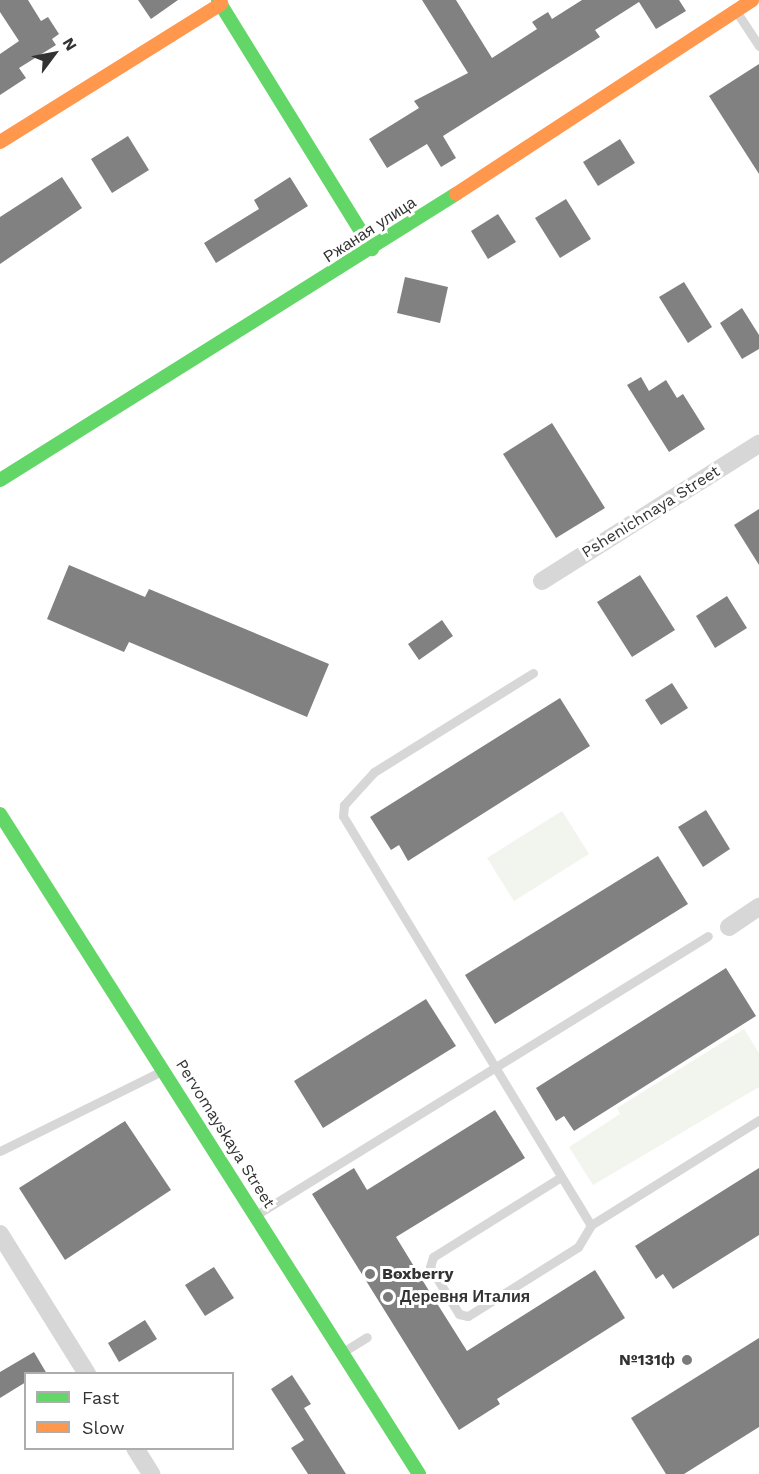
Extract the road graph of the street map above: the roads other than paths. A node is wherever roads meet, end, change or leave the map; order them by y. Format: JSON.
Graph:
{"nodes":[{"id":1,"x":752,"y":0,"type":"edge"},
{"id":2,"x":219,"y":2,"type":"edge"},
{"id":3,"x":736,"y":10,"type":"junction"},
{"id":4,"x":759,"y":46,"type":"edge"},
{"id":5,"x":0,"y":142,"type":"edge"},
{"id":6,"x":372,"y":249,"type":"junction"},
{"id":7,"x":759,"y":444,"type":"edge"},
{"id":8,"x":0,"y":480,"type":"edge"},
{"id":9,"x":542,"y":580,"type":"dead end"},
{"id":10,"x":533,"y":673,"type":"dead end"},
{"id":11,"x":0,"y":814,"type":"edge"},
{"id":12,"x":759,"y":907,"type":"edge"},
{"id":13,"x":729,"y":927,"type":"dead end"},
{"id":14,"x":708,"y":936,"type":"dead end"},
{"id":15,"x":494,"y":1068,"type":"junction"},
{"id":16,"x":164,"y":1070,"type":"junction"},
{"id":17,"x":759,"y":1120,"type":"edge"},
{"id":18,"x":0,"y":1151,"type":"edge"},
{"id":19,"x":561,"y":1177,"type":"junction"},
{"id":20,"x":256,"y":1215,"type":"junction"},
{"id":21,"x":591,"y":1225,"type":"junction"},
{"id":22,"x":0,"y":1234,"type":"edge"},
{"id":23,"x":367,"y":1337,"type":"dead end"},
{"id":24,"x":342,"y":1352,"type":"junction"},
{"id":25,"x":86,"y":1372,"type":"edge"},
{"id":26,"x":136,"y":1450,"type":"edge"},
{"id":27,"x":151,"y":1474,"type":"edge"},
{"id":28,"x":419,"y":1474,"type":"edge"}],
"edges":[{"from":1,"to":3,"type":"street","name":"Ржаная улица"},
{"from":2,"to":5,"type":"street"},
{"from":2,"to":6,"type":"street"},
{"from":3,"to":4,"type":"lane"},
{"from":3,"to":6,"type":"street","name":"Ржаная улица"},
{"from":6,"to":8,"type":"street","name":"Ржаная улица"},
{"from":7,"to":9,"type":"street","name":"Pshenichnaya Street"},
{"from":10,"to":15,"type":"lane"},
{"from":11,"to":16,"type":"street","name":"Pervomayskaya Street"},
{"from":12,"to":13,"type":"street"},
{"from":14,"to":15,"type":"lane"},
{"from":15,"to":19,"type":"lane"},
{"from":15,"to":20,"type":"lane"},
{"from":16,"to":18,"type":"lane"},
{"from":16,"to":20,"type":"street","name":"Pervomayskaya Street"},
{"from":17,"to":21,"type":"lane"},
{"from":19,"to":21,"type":"lane"},
{"from":19,"to":21,"type":"lane"},
{"from":20,"to":24,"type":"street","name":"Pervomayskaya Street"},
{"from":22,"to":25,"type":"street"},
{"from":23,"to":24,"type":"lane"},
{"from":24,"to":28,"type":"street","name":"Pervomayskaya Street"},
{"from":26,"to":27,"type":"street"}]}
